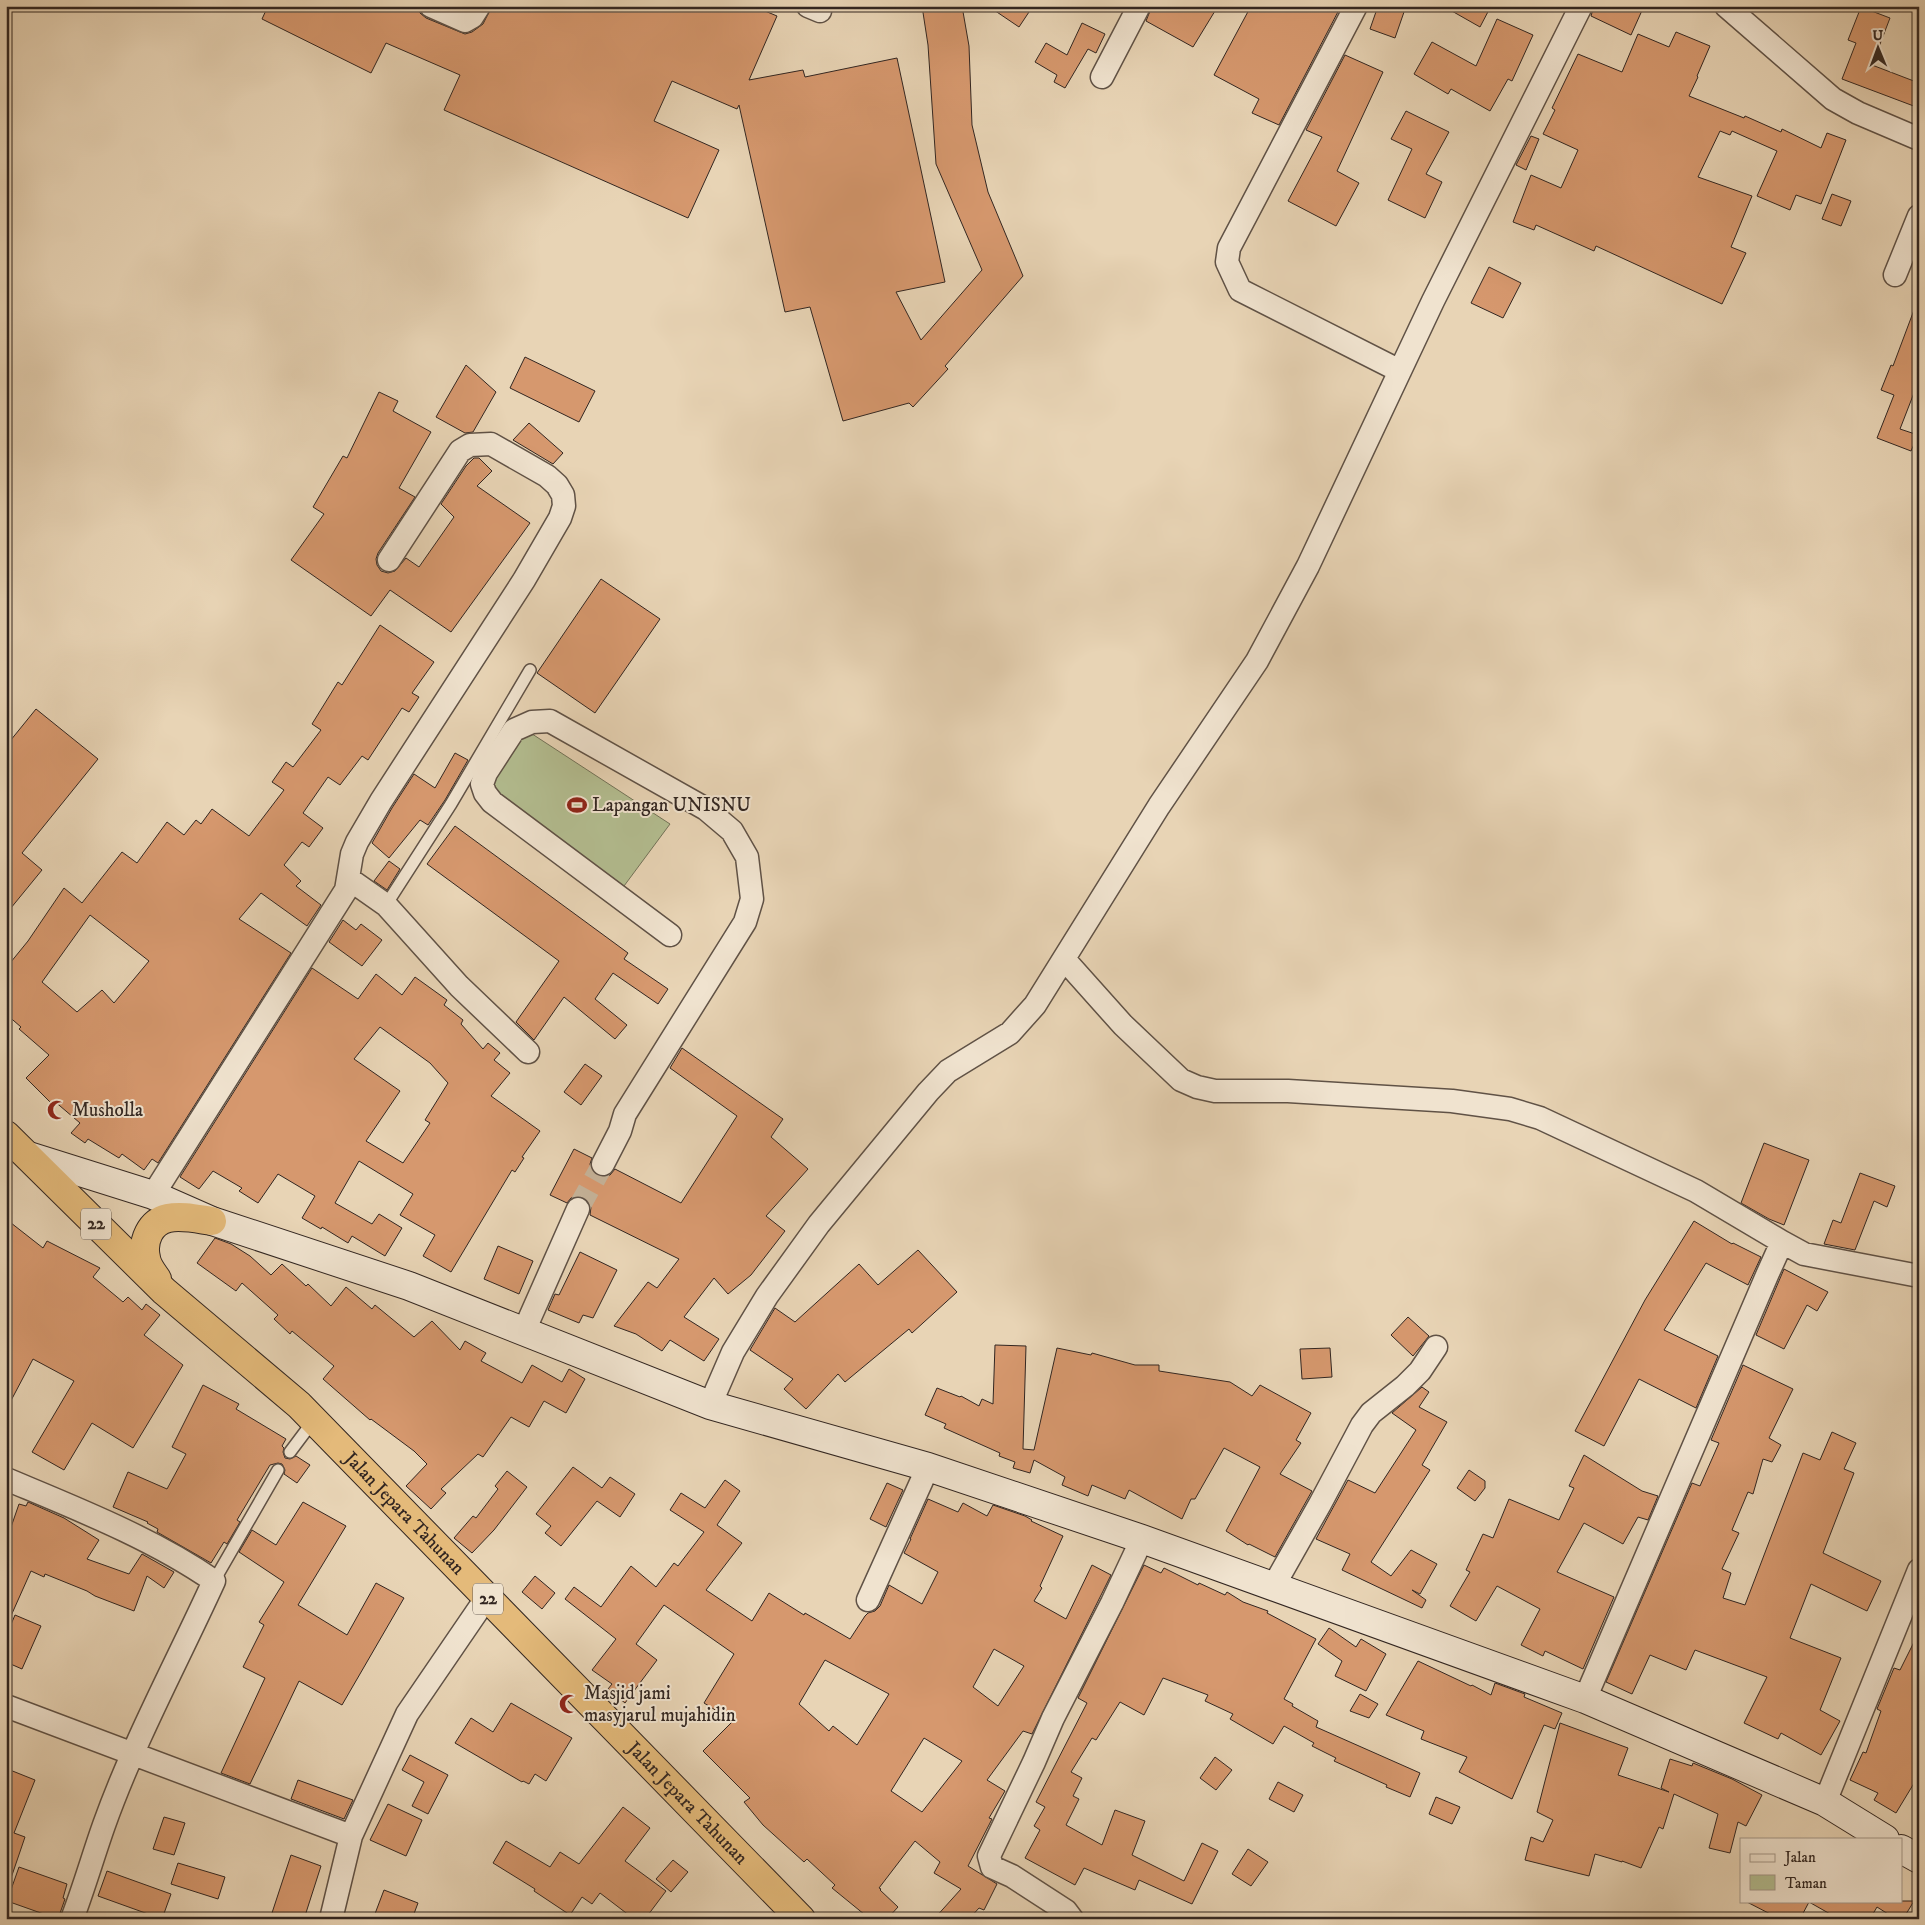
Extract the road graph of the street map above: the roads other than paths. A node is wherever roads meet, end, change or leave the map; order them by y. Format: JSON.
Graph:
{"nodes":[{"id":1,"x":431,"y":6,"type":"edge"},
{"id":2,"x":479,"y":6,"type":"edge"},
{"id":3,"x":1140,"y":6,"type":"edge"},
{"id":4,"x":1356,"y":6,"type":"edge"},
{"id":5,"x":1580,"y":6,"type":"edge"},
{"id":6,"x":1726,"y":6,"type":"edge"},
{"id":7,"x":1102,"y":77,"type":"dead end"},
{"id":8,"x":1919,"y":139,"type":"edge"},
{"id":9,"x":1919,"y":216,"type":"edge"},
{"id":10,"x":1895,"y":275,"type":"dead end"},
{"id":11,"x":1400,"y":372,"type":"junction"},
{"id":12,"x":389,"y":560,"type":"dead end"},
{"id":13,"x":530,"y":670,"type":"dead end"},
{"id":14,"x":349,"y":879,"type":"junction"},
{"id":15,"x":386,"y":905,"type":"junction"},
{"id":16,"x":670,"y":936,"type":"dead end"},
{"id":17,"x":1064,"y":959,"type":"junction"},
{"id":18,"x":528,"y":1052,"type":"dead end"},
{"id":19,"x":6,"y":1135,"type":"edge"},
{"id":20,"x":29,"y":1156,"type":"junction"},
{"id":21,"x":603,"y":1164,"type":"tunnel mouth"},
{"id":22,"x":153,"y":1195,"type":"junction"},
{"id":23,"x":578,"y":1209,"type":"tunnel mouth"},
{"id":24,"x":212,"y":1221,"type":"junction"},
{"id":25,"x":1782,"y":1242,"type":"junction"},
{"id":26,"x":1919,"y":1276,"type":"edge"},
{"id":27,"x":164,"y":1291,"type":"junction"},
{"id":28,"x":524,"y":1331,"type":"junction"},
{"id":29,"x":1436,"y":1347,"type":"dead end"},
{"id":30,"x":710,"y":1405,"type":"junction"},
{"id":31,"x":314,"y":1420,"type":"junction"},
{"id":32,"x":290,"y":1452,"type":"dead end"},
{"id":33,"x":928,"y":1467,"type":"junction"},
{"id":34,"x":278,"y":1470,"type":"dead end"},
{"id":35,"x":6,"y":1479,"type":"edge"},
{"id":36,"x":1142,"y":1539,"type":"junction"},
{"id":37,"x":1919,"y":1570,"type":"edge"},
{"id":38,"x":214,"y":1581,"type":"junction"},
{"id":39,"x":1273,"y":1588,"type":"junction"},
{"id":40,"x":487,"y":1597,"type":"junction"},
{"id":41,"x":868,"y":1600,"type":"dead end"},
{"id":42,"x":1585,"y":1699,"type":"junction"},
{"id":43,"x":6,"y":1706,"type":"edge"},
{"id":44,"x":133,"y":1755,"type":"junction"},
{"id":45,"x":1825,"y":1802,"type":"junction"},
{"id":46,"x":351,"y":1836,"type":"junction"},
{"id":47,"x":1883,"y":1838,"type":"edge"},
{"id":48,"x":1902,"y":1850,"type":"edge"},
{"id":49,"x":1919,"y":1859,"type":"edge"},
{"id":50,"x":72,"y":1919,"type":"edge"},
{"id":51,"x":331,"y":1919,"type":"edge"},
{"id":52,"x":801,"y":1919,"type":"edge"},
{"id":53,"x":1072,"y":1919,"type":"edge"}],
"edges":[{"from":1,"to":2,"type":"street"},
{"from":3,"to":7,"type":"street"},
{"from":4,"to":11,"type":"street"},
{"from":5,"to":11,"type":"street"},
{"from":6,"to":8,"type":"street"},
{"from":9,"to":10,"type":"street"},
{"from":11,"to":17,"type":"street"},
{"from":12,"to":14,"type":"street"},
{"from":13,"to":15,"type":"lane"},
{"from":14,"to":15,"type":"street"},
{"from":14,"to":22,"type":"street"},
{"from":15,"to":18,"type":"street"},
{"from":16,"to":21,"type":"street"},
{"from":17,"to":25,"type":"street"},
{"from":17,"to":30,"type":"street"},
{"from":19,"to":20,"type":"highway","number":"22"},
{"from":20,"to":22,"type":"main road"},
{"from":20,"to":27,"type":"highway","number":"22"},
{"from":22,"to":24,"type":"main road"},
{"from":23,"to":28,"type":"street"},
{"from":24,"to":27,"type":"highway"},
{"from":24,"to":28,"type":"main road"},
{"from":25,"to":26,"type":"street"},
{"from":25,"to":42,"type":"street"},
{"from":27,"to":31,"type":"highway","name":"Jalan Jepara Tahunan","number":"22"},
{"from":28,"to":30,"type":"main road"},
{"from":29,"to":39,"type":"street"},
{"from":30,"to":33,"type":"main road"},
{"from":31,"to":32,"type":"lane"},
{"from":31,"to":40,"type":"highway","name":"Jalan Jepara Tahunan","number":"22"},
{"from":33,"to":36,"type":"main road"},
{"from":33,"to":41,"type":"street"},
{"from":34,"to":38,"type":"lane"},
{"from":35,"to":38,"type":"street"},
{"from":36,"to":39,"type":"main road"},
{"from":36,"to":53,"type":"street"},
{"from":37,"to":45,"type":"street"},
{"from":38,"to":44,"type":"street"},
{"from":39,"to":42,"type":"main road"},
{"from":40,"to":46,"type":"street"},
{"from":40,"to":52,"type":"highway","name":"Jalan Jepara Tahunan","number":"22"},
{"from":42,"to":45,"type":"main road"},
{"from":43,"to":44,"type":"street"},
{"from":44,"to":46,"type":"street"},
{"from":44,"to":50,"type":"street"},
{"from":45,"to":47,"type":"main road"},
{"from":46,"to":51,"type":"street"},
{"from":48,"to":49,"type":"main road"}]}
